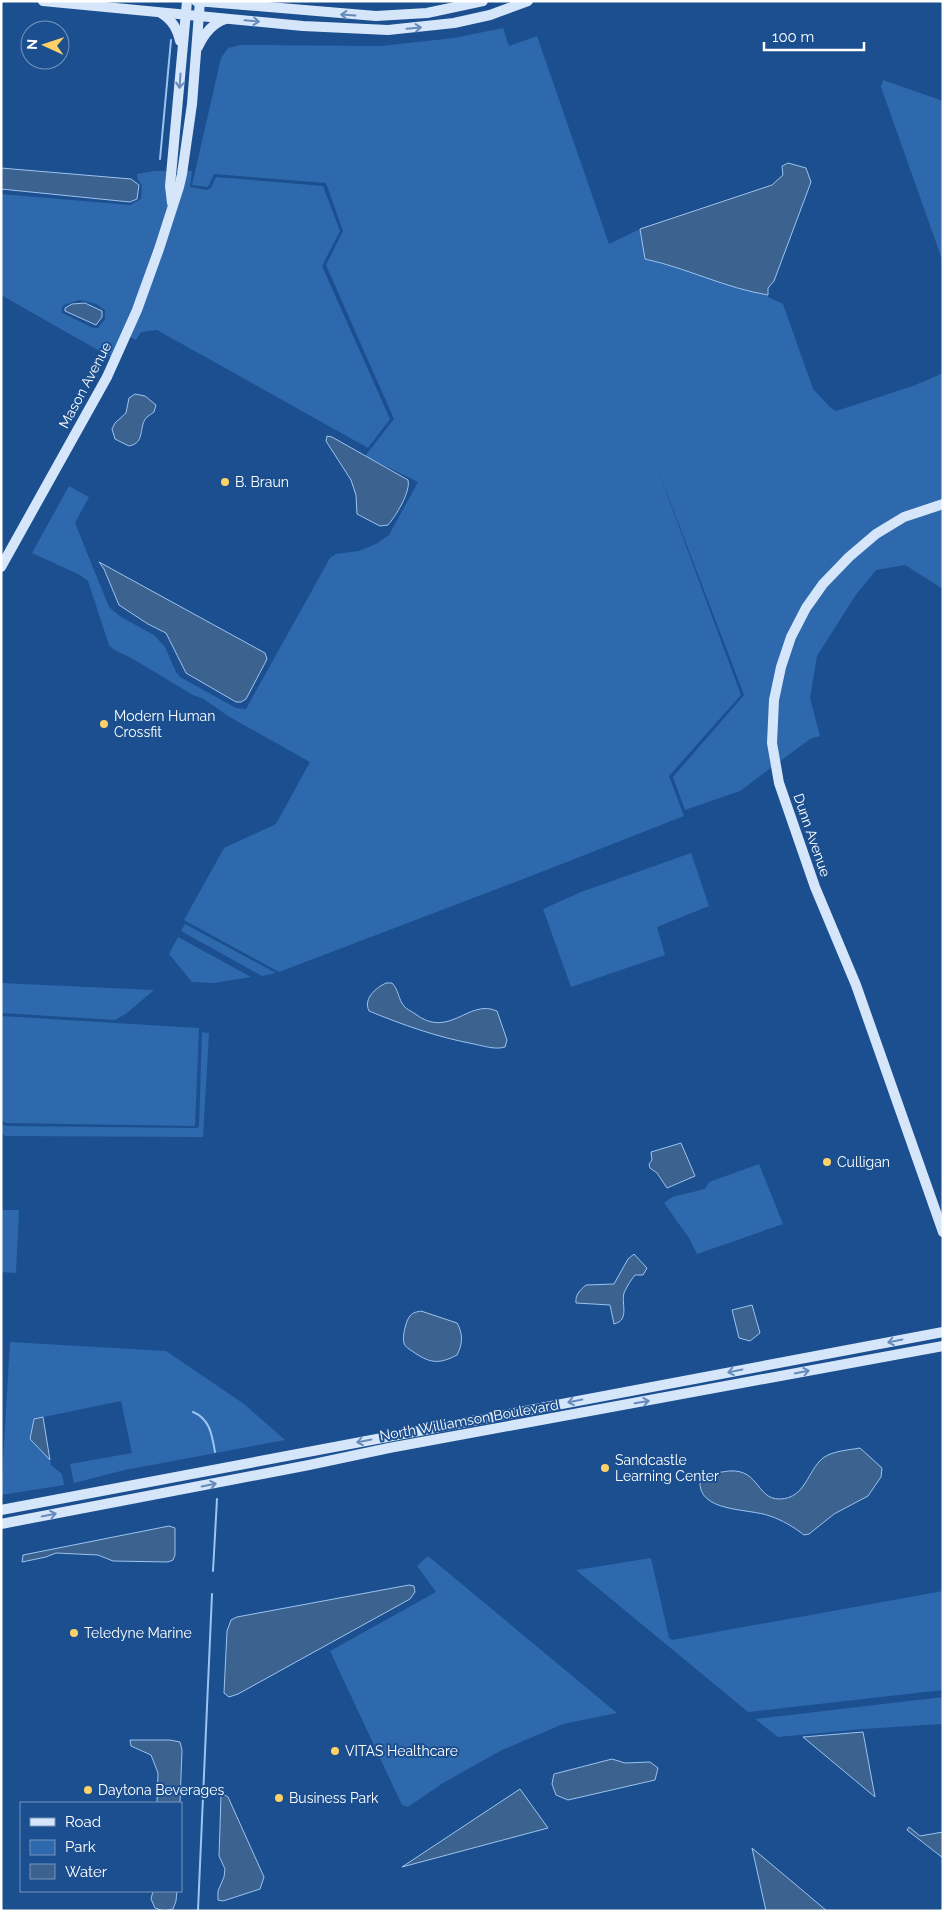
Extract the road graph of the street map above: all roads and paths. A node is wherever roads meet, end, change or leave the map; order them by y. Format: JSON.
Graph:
{"nodes":[{"id":1,"x":43,"y":1,"type":"edge"},
{"id":2,"x":187,"y":1,"type":"edge"},
{"id":3,"x":194,"y":1,"type":"edge"},
{"id":4,"x":483,"y":1,"type":"edge"},
{"id":5,"x":528,"y":1,"type":"edge"},
{"id":6,"x":200,"y":2,"type":"edge"},
{"id":7,"x":231,"y":3,"type":"edge"},
{"id":8,"x":160,"y":12,"type":"junction"},
{"id":9,"x":186,"y":15,"type":"junction"},
{"id":10,"x":199,"y":16,"type":"junction"},
{"id":11,"x":228,"y":19,"type":"junction"},
{"id":12,"x":182,"y":50,"type":"junction"},
{"id":13,"x":195,"y":60,"type":"junction"},
{"id":14,"x":172,"y":206,"type":"junction"},
{"id":15,"x":943,"y":504,"type":"edge"},
{"id":16,"x":1,"y":567,"type":"edge"},
{"id":17,"x":943,"y":1232,"type":"edge"},
{"id":18,"x":943,"y":1332,"type":"edge"},
{"id":19,"x":943,"y":1346,"type":"edge"},
{"id":20,"x":1,"y":1510,"type":"edge"},
{"id":21,"x":1,"y":1524,"type":"edge"}],
"edges":[{"from":1,"to":8,"type":"street"},
{"from":2,"to":9,"type":"street","name":"Mason Avenue"},
{"from":3,"to":6,"type":"street"},
{"from":4,"to":7,"type":"street","one_way":true},
{"from":11,"to":5,"type":"street","one_way":true},
{"from":6,"to":7,"type":"street"},
{"from":6,"to":10,"type":"street","name":"Mason Avenue"},
{"from":8,"to":9,"type":"street"},
{"from":8,"to":12,"type":"street"},
{"from":9,"to":10,"type":"street"},
{"from":9,"to":12,"type":"street","name":"Mason Avenue"},
{"from":10,"to":11,"type":"street"},
{"from":10,"to":13,"type":"street","name":"Mason Avenue"},
{"from":11,"to":13,"type":"street"},
{"from":12,"to":14,"type":"street","name":"Mason Avenue","one_way":true},
{"from":13,"to":14,"type":"street","name":"Mason Avenue"},
{"from":14,"to":16,"type":"street","name":"Mason Avenue"},
{"from":15,"to":17,"type":"street","name":"Dunn Avenue"},
{"from":18,"to":20,"type":"street","name":"North Williamson Boulevard","one_way":true},
{"from":21,"to":19,"type":"street","name":"North Williamson Boulevard","one_way":true}]}
